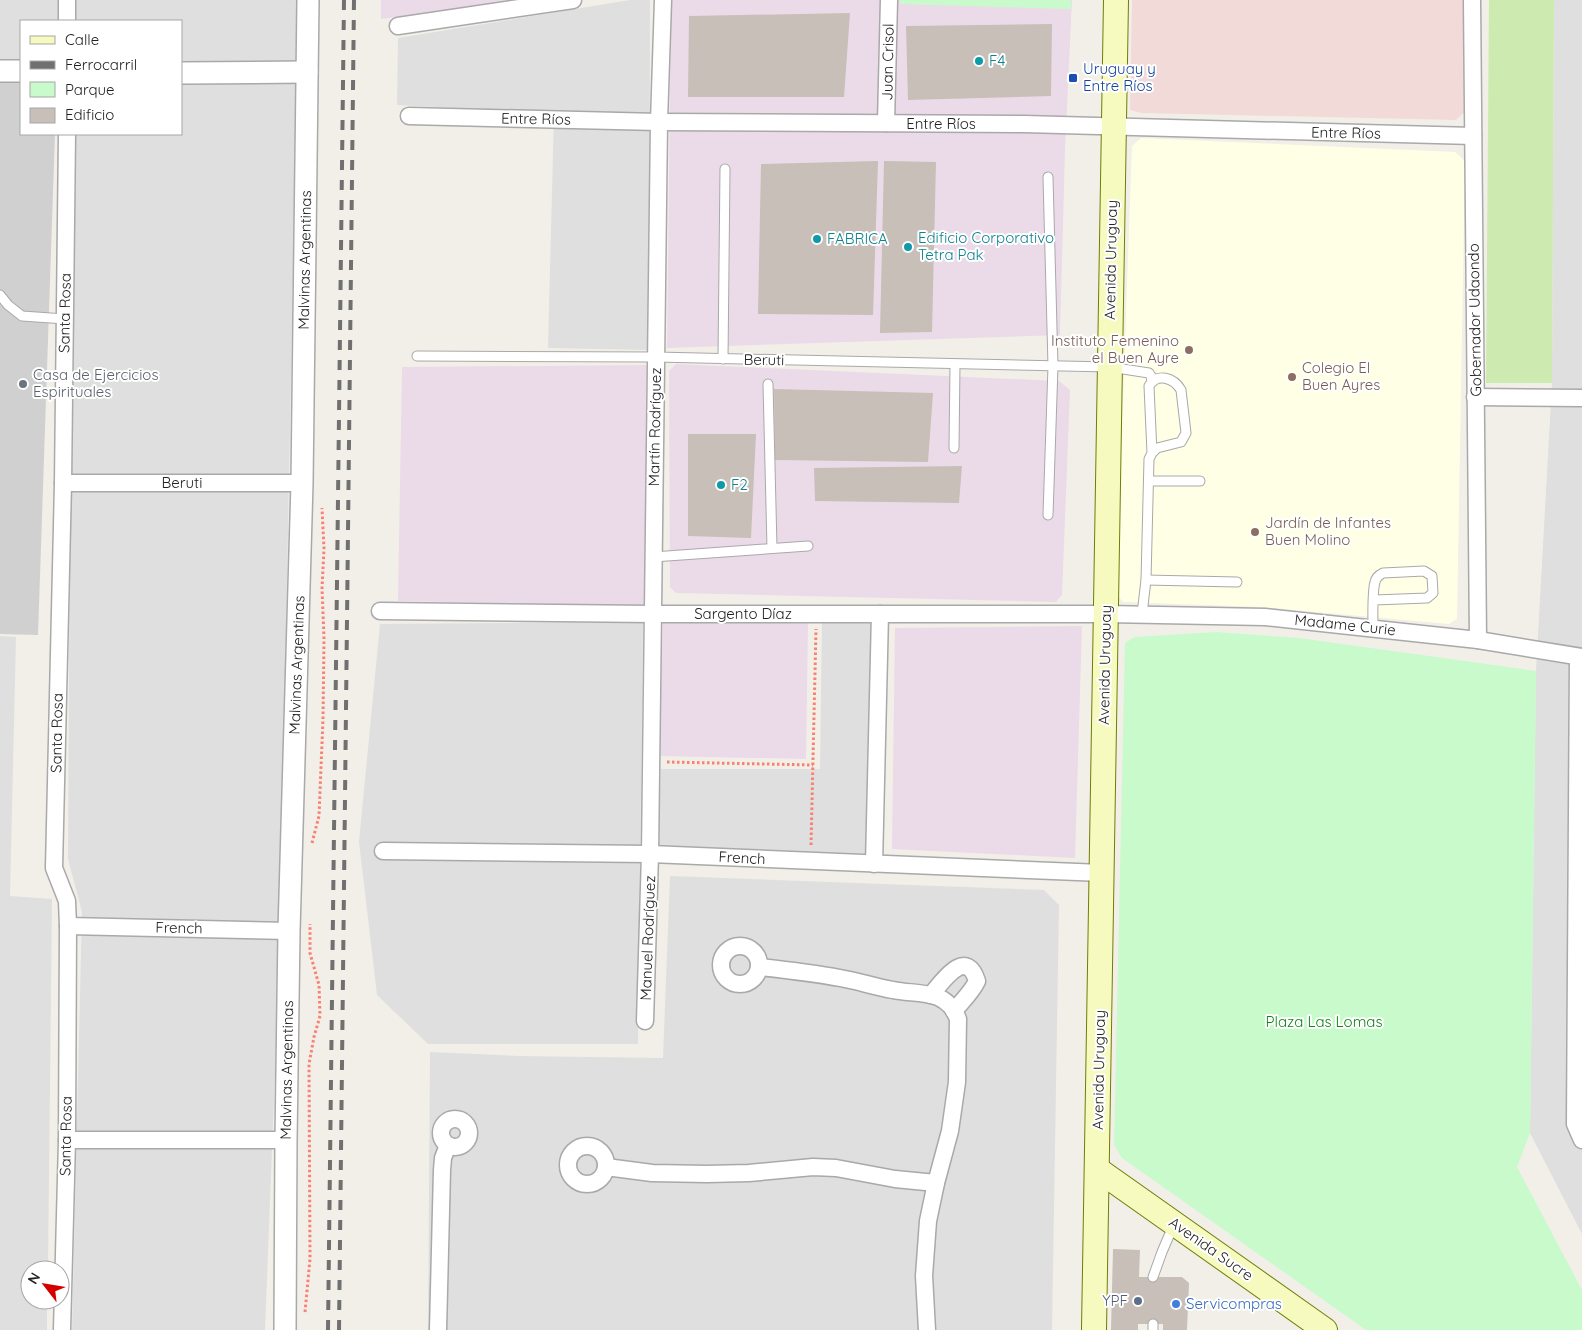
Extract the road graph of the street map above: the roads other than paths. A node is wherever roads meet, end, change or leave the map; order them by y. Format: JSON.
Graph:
{"nodes":[{"id":1,"x":67,"y":0,"type":"edge"},
{"id":2,"x":308,"y":0,"type":"edge"},
{"id":3,"x":573,"y":0,"type":"edge"},
{"id":4,"x":663,"y":0,"type":"edge"},
{"id":5,"x":889,"y":0,"type":"edge"},
{"id":6,"x":1116,"y":0,"type":"edge"},
{"id":7,"x":1472,"y":0,"type":"edge"},
{"id":8,"x":67,"y":20,"type":"edge"},
{"id":9,"x":398,"y":26,"type":"dead end"},
{"id":10,"x":0,"y":71,"type":"edge"},
{"id":11,"x":20,"y":72,"type":"edge"},
{"id":12,"x":182,"y":72,"type":"edge"},
{"id":13,"x":308,"y":72,"type":"junction"},
{"id":14,"x":409,"y":116,"type":"dead end"},
{"id":15,"x":659,"y":122,"type":"junction"},
{"id":16,"x":886,"y":123,"type":"junction"},
{"id":17,"x":1114,"y":127,"type":"junction"},
{"id":18,"x":67,"y":135,"type":"edge"},
{"id":19,"x":1473,"y":136,"type":"junction"},
{"id":20,"x":725,"y":169,"type":"dead end"},
{"id":21,"x":1048,"y":176,"type":"dead end"},
{"id":22,"x":0,"y":295,"type":"edge"},
{"id":23,"x":64,"y":319,"type":"junction"},
{"id":24,"x":417,"y":356,"type":"dead end"},
{"id":25,"x":656,"y":357,"type":"junction"},
{"id":26,"x":723,"y":359,"type":"junction"},
{"id":27,"x":955,"y":364,"type":"junction"},
{"id":28,"x":1053,"y":366,"type":"junction"},
{"id":29,"x":1110,"y":368,"type":"junction"},
{"id":30,"x":1152,"y":381,"type":"junction"},
{"id":31,"x":768,"y":384,"type":"dead end"},
{"id":32,"x":1475,"y":397,"type":"junction"},
{"id":33,"x":1582,"y":398,"type":"edge"},
{"id":34,"x":954,"y":448,"type":"dead end"},
{"id":35,"x":1152,"y":452,"type":"junction"},
{"id":36,"x":1200,"y":481,"type":"dead end"},
{"id":37,"x":1149,"y":482,"type":"junction"},
{"id":38,"x":62,"y":483,"type":"junction"},
{"id":39,"x":302,"y":484,"type":"junction"},
{"id":40,"x":1048,"y":515,"type":"dead end"},
{"id":41,"x":808,"y":546,"type":"dead end"},
{"id":42,"x":772,"y":548,"type":"junction"},
{"id":43,"x":653,"y":557,"type":"junction"},
{"id":44,"x":1146,"y":580,"type":"junction"},
{"id":45,"x":1237,"y":582,"type":"dead end"},
{"id":46,"x":1374,"y":600,"type":"junction"},
{"id":47,"x":380,"y":611,"type":"dead end"},
{"id":48,"x":652,"y":614,"type":"junction"},
{"id":49,"x":880,"y":614,"type":"junction"},
{"id":50,"x":1106,"y":614,"type":"junction"},
{"id":51,"x":1142,"y":614,"type":"junction"},
{"id":52,"x":1373,"y":628,"type":"junction"},
{"id":53,"x":1478,"y":640,"type":"junction"},
{"id":54,"x":1580,"y":657,"type":"edge"},
{"id":55,"x":383,"y":851,"type":"dead end"},
{"id":56,"x":650,"y":854,"type":"junction"},
{"id":57,"x":874,"y":864,"type":"junction"},
{"id":58,"x":1102,"y":874,"type":"junction"},
{"id":59,"x":68,"y":926,"type":"junction"},
{"id":60,"x":289,"y":931,"type":"junction"},
{"id":61,"x":760,"y":968,"type":"dead end"},
{"id":62,"x":931,"y":995,"type":"junction"},
{"id":63,"x":954,"y":1010,"type":"junction"},
{"id":64,"x":645,"y":1021,"type":"dead end"},
{"id":65,"x":1581,"y":1139,"type":"edge"},
{"id":66,"x":67,"y":1140,"type":"junction"},
{"id":67,"x":286,"y":1140,"type":"junction"},
{"id":68,"x":448,"y":1145,"type":"dead end"},
{"id":69,"x":606,"y":1167,"type":"dead end"},
{"id":70,"x":1097,"y":1169,"type":"junction"},
{"id":71,"x":936,"y":1183,"type":"junction"},
{"id":72,"x":1174,"y":1224,"type":"junction"},
{"id":73,"x":1153,"y":1277,"type":"dead end"},
{"id":74,"x":62,"y":1330,"type":"edge"},
{"id":75,"x":284,"y":1330,"type":"edge"},
{"id":76,"x":438,"y":1330,"type":"edge"},
{"id":77,"x":927,"y":1330,"type":"edge"},
{"id":78,"x":1094,"y":1330,"type":"edge"},
{"id":79,"x":1325,"y":1330,"type":"edge"}],
"edges":[{"from":1,"to":8,"type":"street"},
{"from":2,"to":13,"type":"street","name":"Malvinas Argentinas"},
{"from":3,"to":9,"type":"street"},
{"from":4,"to":15,"type":"street","name":"Martín Rodríguez"},
{"from":5,"to":16,"type":"street","name":"Juan Crisol"},
{"from":6,"to":17,"type":"main road","name":"Avenida Uruguay"},
{"from":7,"to":19,"type":"street","name":"Gobernador Udaondo"},
{"from":10,"to":11,"type":"street"},
{"from":12,"to":13,"type":"street"},
{"from":13,"to":39,"type":"street","name":"Malvinas Argentinas"},
{"from":14,"to":15,"type":"street","name":"Entre Ríos"},
{"from":15,"to":16,"type":"street","name":"Entre Ríos"},
{"from":15,"to":25,"type":"street","name":"Martín Rodríguez"},
{"from":16,"to":17,"type":"street","name":"Entre Ríos"},
{"from":17,"to":19,"type":"street","name":"Entre Ríos"},
{"from":17,"to":29,"type":"main road","name":"Avenida Uruguay"},
{"from":18,"to":23,"type":"street","name":"Santa Rosa"},
{"from":19,"to":32,"type":"street","name":"Gobernador Udaondo"},
{"from":20,"to":26,"type":"lane"},
{"from":21,"to":28,"type":"lane"},
{"from":22,"to":23,"type":"lane"},
{"from":23,"to":38,"type":"street","name":"Santa Rosa"},
{"from":24,"to":25,"type":"lane","name":"Beruti"},
{"from":25,"to":26,"type":"lane","name":"Beruti"},
{"from":25,"to":43,"type":"street","name":"Martín Rodríguez"},
{"from":26,"to":27,"type":"lane","name":"Beruti"},
{"from":27,"to":28,"type":"lane","name":"Beruti"},
{"from":27,"to":34,"type":"lane"},
{"from":28,"to":29,"type":"lane","name":"Beruti"},
{"from":28,"to":40,"type":"lane"},
{"from":29,"to":30,"type":"lane","name":"Beruti"},
{"from":29,"to":50,"type":"main road","name":"Avenida Uruguay"},
{"from":30,"to":35,"type":"lane"},
{"from":30,"to":35,"type":"lane"},
{"from":31,"to":42,"type":"lane"},
{"from":32,"to":33,"type":"street"},
{"from":32,"to":53,"type":"street","name":"Gobernador Udaondo"},
{"from":35,"to":37,"type":"lane"},
{"from":36,"to":37,"type":"lane"},
{"from":37,"to":44,"type":"lane"},
{"from":38,"to":39,"type":"street","name":"Beruti"},
{"from":38,"to":59,"type":"street","name":"Santa Rosa"},
{"from":39,"to":60,"type":"street","name":"Malvinas Argentinas"},
{"from":41,"to":42,"type":"lane"},
{"from":42,"to":43,"type":"lane"},
{"from":43,"to":48,"type":"street","name":"Martín Rodríguez"},
{"from":44,"to":45,"type":"lane"},
{"from":44,"to":51,"type":"lane"},
{"from":46,"to":46,"type":"lane"},
{"from":46,"to":52,"type":"lane"},
{"from":47,"to":48,"type":"street","name":"Sargento Díaz"},
{"from":48,"to":49,"type":"street","name":"Sargento Díaz"},
{"from":48,"to":56,"type":"street","name":"Martín Rodríguez"},
{"from":49,"to":50,"type":"street","name":"Sargento Díaz"},
{"from":49,"to":57,"type":"street"},
{"from":50,"to":51,"type":"street","name":"Madame Curie"},
{"from":50,"to":58,"type":"main road","name":"Avenida Uruguay"},
{"from":51,"to":52,"type":"street","name":"Madame Curie"},
{"from":52,"to":53,"type":"street","name":"Madame Curie"},
{"from":53,"to":54,"type":"street","name":"Madame Curie"},
{"from":54,"to":65,"type":"street"},
{"from":55,"to":56,"type":"street","name":"French"},
{"from":56,"to":57,"type":"street","name":"French"},
{"from":56,"to":64,"type":"street","name":"Manuel Rodríguez"},
{"from":57,"to":58,"type":"street","name":"French"},
{"from":58,"to":70,"type":"main road","name":"Avenida Uruguay"},
{"from":59,"to":60,"type":"street","name":"French"},
{"from":59,"to":66,"type":"street","name":"Santa Rosa"},
{"from":60,"to":67,"type":"street","name":"Malvinas Argentinas"},
{"from":61,"to":62,"type":"street"},
{"from":62,"to":63,"type":"street"},
{"from":62,"to":63,"type":"street"},
{"from":63,"to":71,"type":"street"},
{"from":66,"to":67,"type":"street"},
{"from":66,"to":74,"type":"street","name":"Santa Rosa"},
{"from":67,"to":75,"type":"street","name":"Malvinas Argentinas"},
{"from":68,"to":76,"type":"street"},
{"from":69,"to":71,"type":"street"},
{"from":70,"to":72,"type":"main road","name":"Avenida Sucre"},
{"from":70,"to":78,"type":"main road","name":"Avenida Uruguay"},
{"from":71,"to":77,"type":"street"},
{"from":72,"to":73,"type":"lane"},
{"from":72,"to":79,"type":"main road","name":"Avenida Sucre"}]}
